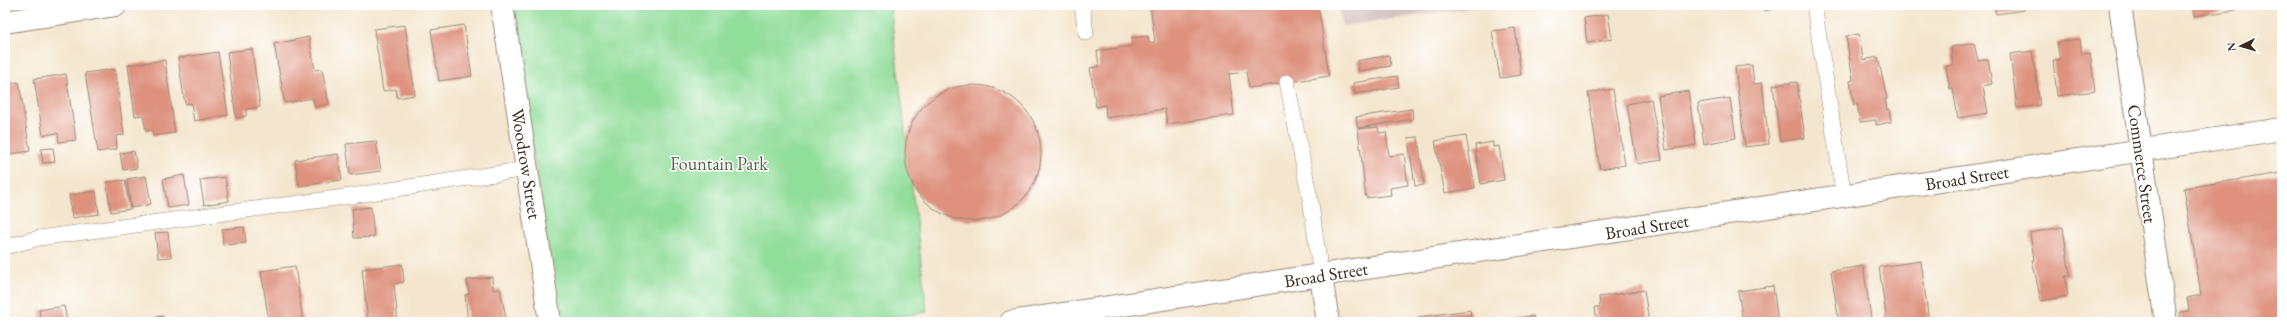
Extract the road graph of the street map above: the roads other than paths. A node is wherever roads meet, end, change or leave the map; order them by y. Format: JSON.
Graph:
{"nodes":[{"id":1,"x":116,"y":5,"type":"edge"},
{"id":2,"x":502,"y":5,"type":"edge"},
{"id":3,"x":1082,"y":5,"type":"edge"},
{"id":4,"x":1814,"y":5,"type":"edge"},
{"id":5,"x":2120,"y":5,"type":"edge"},
{"id":6,"x":5,"y":22,"type":"edge"},
{"id":7,"x":1086,"y":33,"type":"dead end"},
{"id":8,"x":1287,"y":82,"type":"dead end"},
{"id":9,"x":2282,"y":129,"type":"edge"},
{"id":10,"x":2140,"y":151,"type":"junction"},
{"id":11,"x":526,"y":169,"type":"junction"},
{"id":12,"x":1844,"y":197,"type":"junction"},
{"id":13,"x":5,"y":247,"type":"edge"},
{"id":14,"x":1321,"y":276,"type":"junction"},
{"id":15,"x":550,"y":322,"type":"edge"},
{"id":16,"x":1011,"y":322,"type":"edge"},
{"id":17,"x":1328,"y":322,"type":"edge"},
{"id":18,"x":2166,"y":322,"type":"edge"}],
"edges":[{"from":1,"to":6,"type":"street"},
{"from":2,"to":11,"type":"street","name":"Woodrow Street"},
{"from":3,"to":7,"type":"lane"},
{"from":4,"to":12,"type":"lane"},
{"from":5,"to":10,"type":"street","name":"Commerce Street"},
{"from":8,"to":14,"type":"lane"},
{"from":9,"to":10,"type":"street","name":"Broad Street"},
{"from":10,"to":12,"type":"street","name":"Broad Street"},
{"from":10,"to":18,"type":"street","name":"Commerce Street"},
{"from":11,"to":13,"type":"lane"},
{"from":11,"to":15,"type":"street","name":"Woodrow Street"},
{"from":12,"to":14,"type":"street","name":"Broad Street"},
{"from":14,"to":16,"type":"street","name":"Broad Street"},
{"from":14,"to":17,"type":"street"}]}
